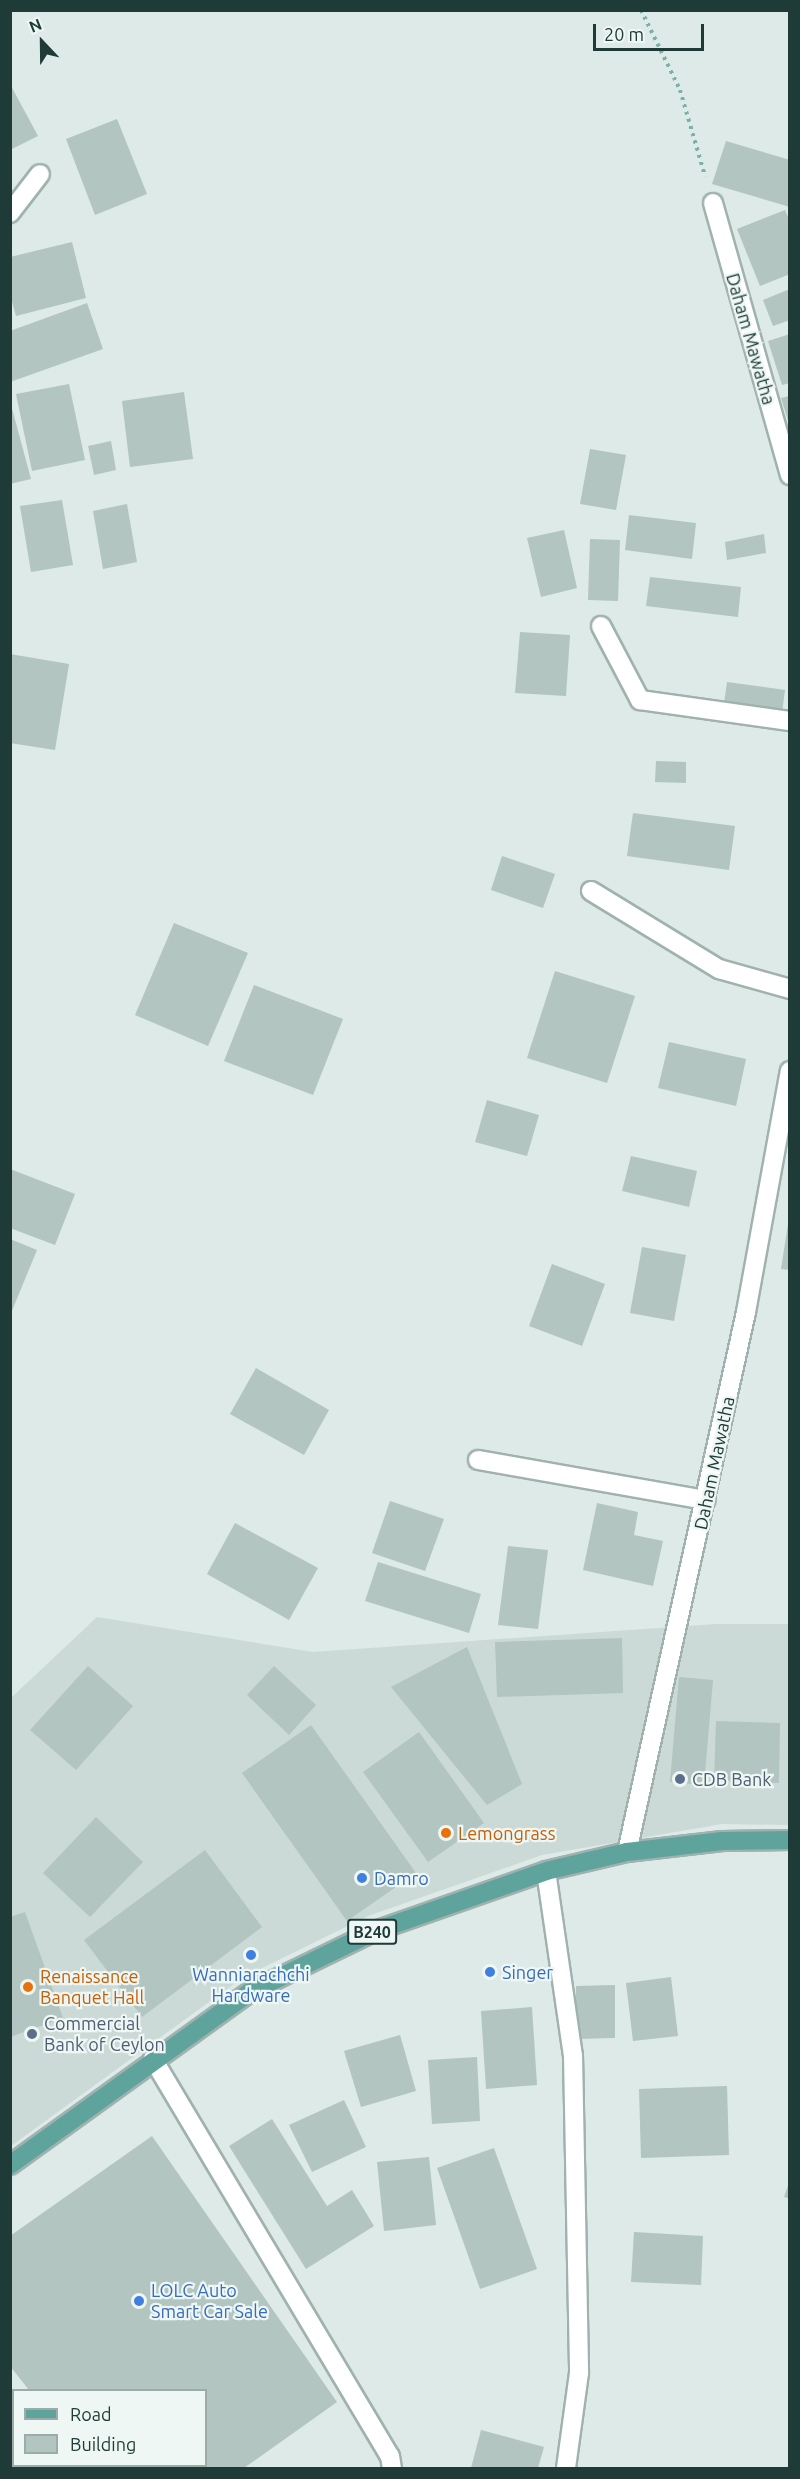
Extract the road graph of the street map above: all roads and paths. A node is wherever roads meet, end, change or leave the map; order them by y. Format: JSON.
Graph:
{"nodes":[{"id":1,"x":641,"y":10,"type":"edge"},
{"id":2,"x":40,"y":174,"type":"dead end"},
{"id":3,"x":713,"y":202,"type":"joint"},
{"id":4,"x":10,"y":213,"type":"edge"},
{"id":5,"x":789,"y":475,"type":"edge"},
{"id":6,"x":601,"y":626,"type":"dead end"},
{"id":7,"x":789,"y":721,"type":"edge"},
{"id":8,"x":591,"y":891,"type":"dead end"},
{"id":9,"x":789,"y":989,"type":"edge"},
{"id":10,"x":789,"y":1071,"type":"edge"},
{"id":11,"x":478,"y":1460,"type":"dead end"},
{"id":12,"x":706,"y":1500,"type":"junction"},
{"id":13,"x":789,"y":1840,"type":"edge"},
{"id":14,"x":627,"y":1852,"type":"junction"},
{"id":15,"x":546,"y":1871,"type":"junction"},
{"id":16,"x":153,"y":2059,"type":"junction"},
{"id":17,"x":10,"y":2165,"type":"edge"},
{"id":18,"x":392,"y":2469,"type":"edge"},
{"id":19,"x":566,"y":2469,"type":"edge"}],
"edges":[{"from":1,"to":3,"type":"path"},
{"from":2,"to":4,"type":"street"},
{"from":3,"to":5,"type":"street","name":"Daham Mawatha"},
{"from":6,"to":7,"type":"street"},
{"from":8,"to":9,"type":"street"},
{"from":10,"to":12,"type":"street","name":"Daham Mawatha"},
{"from":11,"to":12,"type":"street"},
{"from":12,"to":14,"type":"street","name":"Daham Mawatha"},
{"from":13,"to":14,"type":"main road","number":"B240"},
{"from":14,"to":15,"type":"main road","number":"B240"},
{"from":15,"to":16,"type":"main road","number":"B240"},
{"from":15,"to":19,"type":"street"},
{"from":16,"to":17,"type":"main road","number":"B240"},
{"from":16,"to":18,"type":"street"}]}
